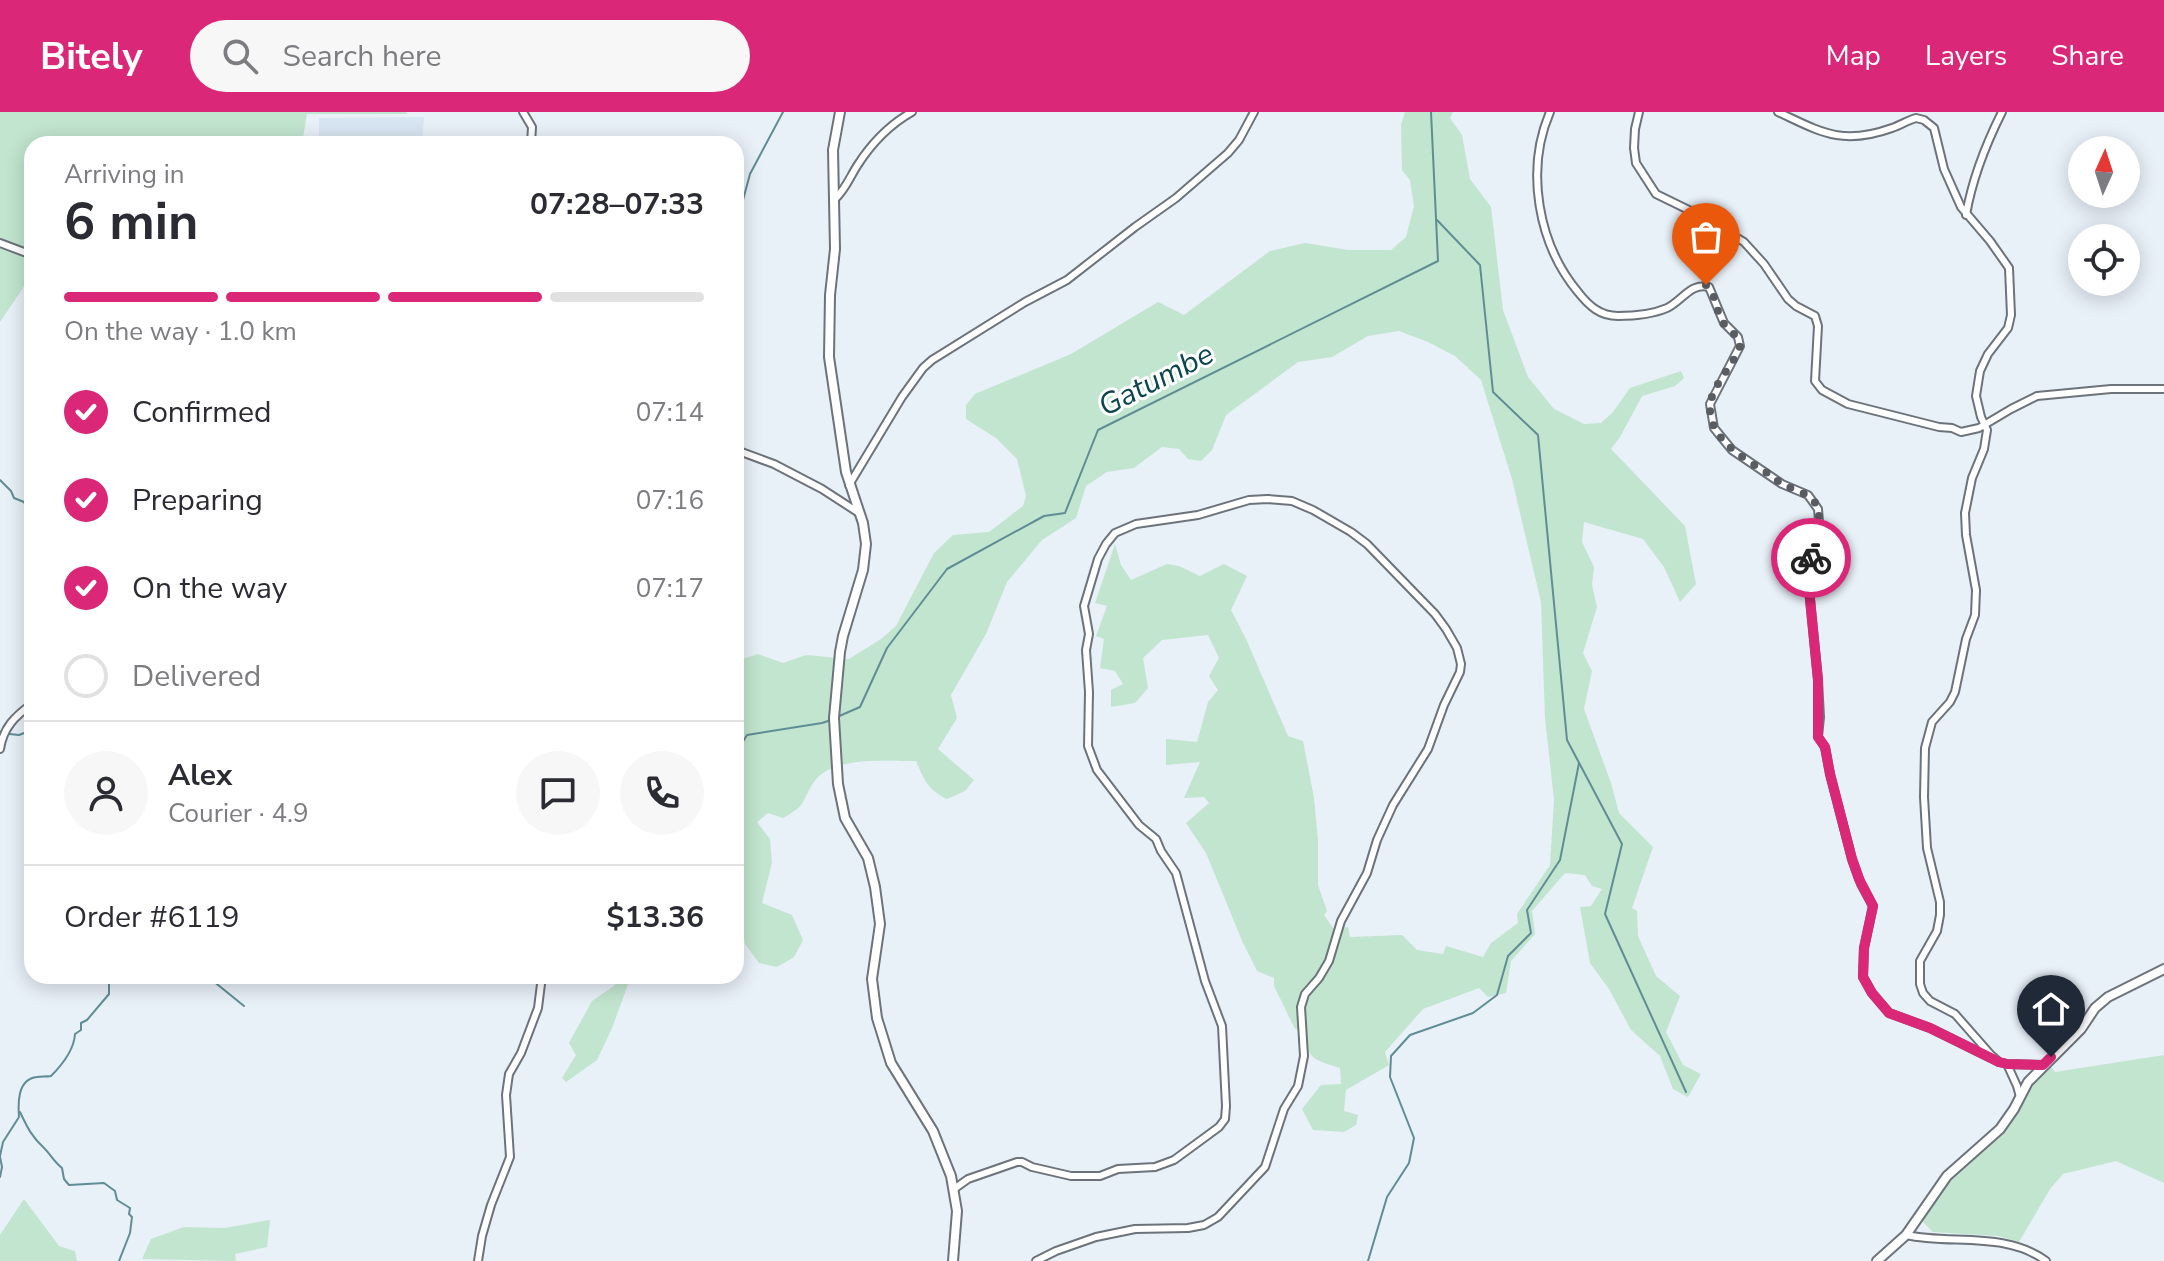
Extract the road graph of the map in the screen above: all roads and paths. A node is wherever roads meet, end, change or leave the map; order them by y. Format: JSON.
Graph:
{"nodes":[{"id":1,"x":523,"y":112,"type":"edge"},
{"id":2,"x":840,"y":112,"type":"edge"},
{"id":3,"x":912,"y":112,"type":"edge"},
{"id":4,"x":1254,"y":112,"type":"edge"},
{"id":5,"x":1550,"y":112,"type":"edge"},
{"id":6,"x":1639,"y":112,"type":"edge"},
{"id":7,"x":1774,"y":112,"type":"edge"},
{"id":8,"x":2002,"y":112,"type":"edge"},
{"id":9,"x":531,"y":136,"type":"edge"},
{"id":10,"x":835,"y":199,"type":"junction"},
{"id":11,"x":1966,"y":215,"type":"junction"},
{"id":12,"x":0,"y":243,"type":"edge"},
{"id":13,"x":24,"y":252,"type":"edge"},
{"id":14,"x":2164,"y":389,"type":"edge"},
{"id":15,"x":1984,"y":424,"type":"junction"},
{"id":16,"x":744,"y":453,"type":"edge"},
{"id":17,"x":849,"y":485,"type":"junction"},
{"id":18,"x":859,"y":513,"type":"junction"},
{"id":19,"x":24,"y":710,"type":"edge"},
{"id":20,"x":0,"y":749,"type":"edge"},
{"id":21,"x":2164,"y":969,"type":"edge"},
{"id":22,"x":541,"y":984,"type":"edge"},
{"id":23,"x":2003,"y":1063,"type":"junction"},
{"id":24,"x":2043,"y":1065,"type":"junction"},
{"id":25,"x":2020,"y":1097,"type":"junction"},
{"id":26,"x":954,"y":1189,"type":"junction"},
{"id":27,"x":1906,"y":1235,"type":"junction"},
{"id":28,"x":478,"y":1261,"type":"edge"},
{"id":29,"x":953,"y":1261,"type":"edge"},
{"id":30,"x":1036,"y":1261,"type":"edge"},
{"id":31,"x":1877,"y":1261,"type":"edge"},
{"id":32,"x":2046,"y":1261,"type":"edge"}],
"edges":[{"from":1,"to":9,"type":"street"},
{"from":2,"to":10,"type":"main road"},
{"from":3,"to":10,"type":"street"},
{"from":4,"to":17,"type":"street"},
{"from":5,"to":23,"type":"street"},
{"from":6,"to":15,"type":"street"},
{"from":7,"to":11,"type":"street"},
{"from":8,"to":11,"type":"street"},
{"from":10,"to":17,"type":"main road"},
{"from":11,"to":15,"type":"street"},
{"from":12,"to":13,"type":"street"},
{"from":14,"to":15,"type":"street"},
{"from":15,"to":23,"type":"street"},
{"from":16,"to":18,"type":"street"},
{"from":17,"to":18,"type":"main road"},
{"from":18,"to":26,"type":"main road"},
{"from":19,"to":20,"type":"street"},
{"from":21,"to":24,"type":"main road"},
{"from":22,"to":28,"type":"street"},
{"from":23,"to":24,"type":"street"},
{"from":23,"to":25,"type":"street"},
{"from":24,"to":25,"type":"main road"},
{"from":25,"to":27,"type":"main road"},
{"from":26,"to":29,"type":"main road"},
{"from":26,"to":30,"type":"street"},
{"from":27,"to":31,"type":"main road"},
{"from":27,"to":32,"type":"street"}]}
